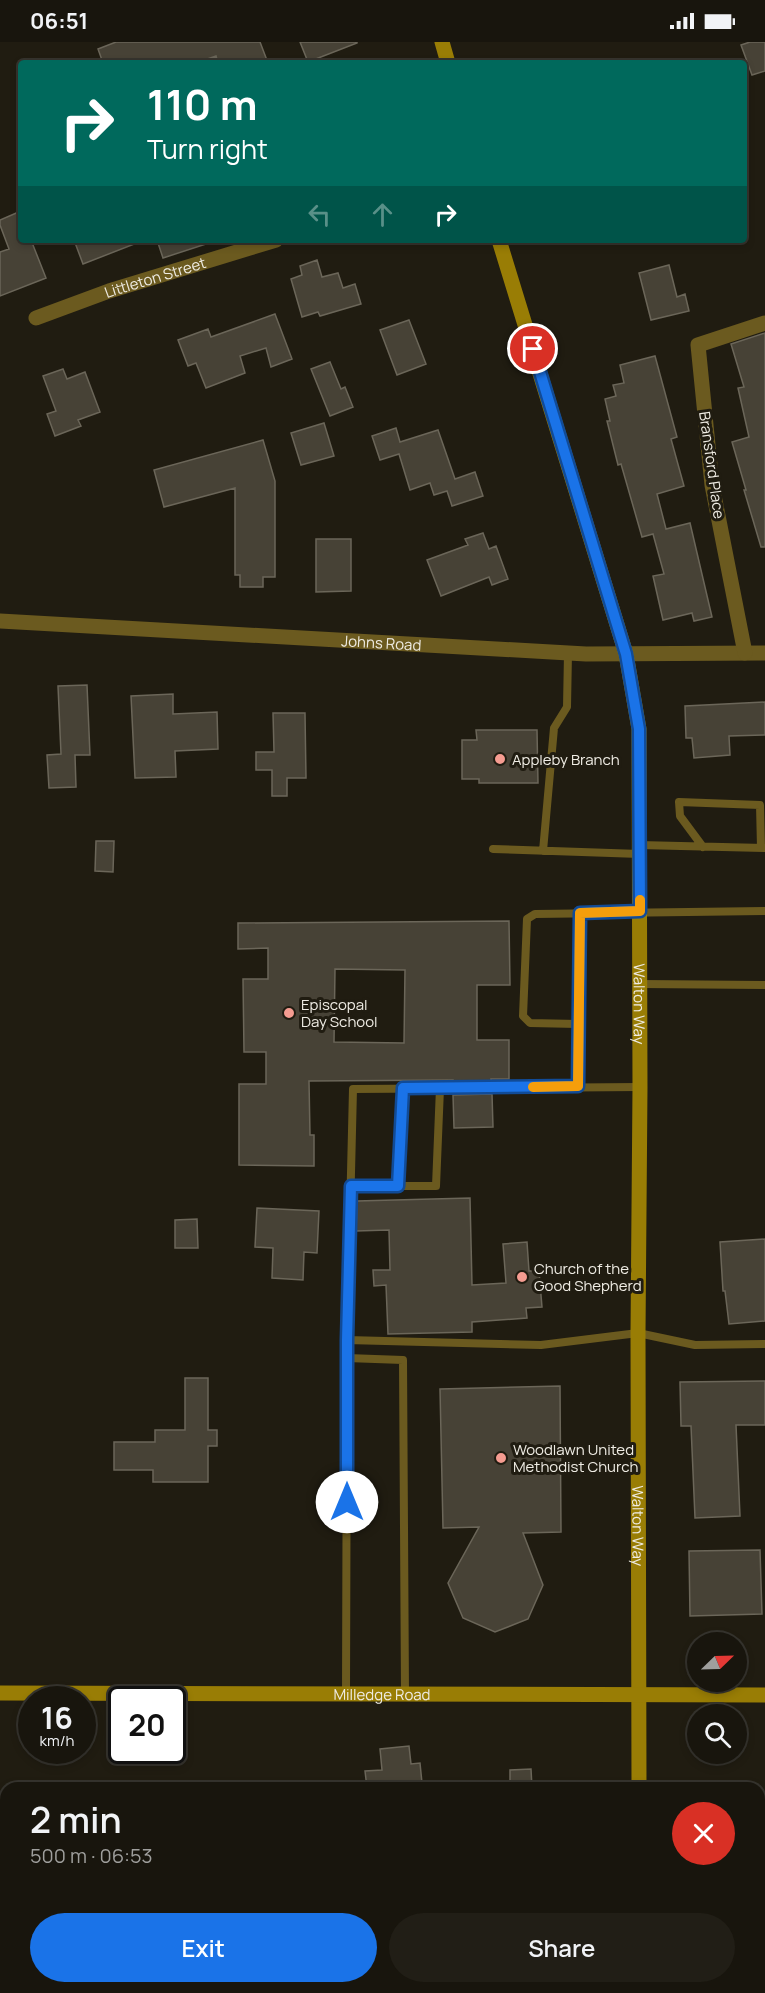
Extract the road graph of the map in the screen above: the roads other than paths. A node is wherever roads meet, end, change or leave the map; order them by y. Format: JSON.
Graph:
{"nodes":[{"id":1,"x":442,"y":42,"type":"edge"},
{"id":2,"x":447,"y":60,"type":"edge"},
{"id":3,"x":266,"y":243,"type":"edge"},
{"id":4,"x":500,"y":243,"type":"edge"},
{"id":5,"x":36,"y":318,"type":"dead end"},
{"id":6,"x":765,"y":323,"type":"edge"},
{"id":7,"x":0,"y":621,"type":"edge"},
{"id":8,"x":568,"y":653,"type":"junction"},
{"id":9,"x":745,"y":653,"type":"junction"},
{"id":10,"x":765,"y":653,"type":"edge"},
{"id":11,"x":626,"y":654,"type":"junction"},
{"id":12,"x":703,"y":847,"type":"junction"},
{"id":13,"x":763,"y":848,"type":"edge"},
{"id":14,"x":493,"y":849,"type":"dead end"},
{"id":15,"x":640,"y":850,"type":"junction"},
{"id":16,"x":543,"y":851,"type":"junction"},
{"id":17,"x":765,"y":910,"type":"edge"},
{"id":18,"x":640,"y":911,"type":"junction"},
{"id":19,"x":580,"y":913,"type":"junction"},
{"id":20,"x":640,"y":984,"type":"junction"},
{"id":21,"x":765,"y":985,"type":"edge"},
{"id":22,"x":578,"y":1024,"type":"junction"},
{"id":23,"x":578,"y":1086,"type":"junction"},
{"id":24,"x":640,"y":1087,"type":"junction"},
{"id":25,"x":403,"y":1088,"type":"junction"},
{"id":26,"x":440,"y":1088,"type":"junction"},
{"id":27,"x":351,"y":1186,"type":"junction"},
{"id":28,"x":398,"y":1186,"type":"junction"},
{"id":29,"x":638,"y":1333,"type":"junction"},
{"id":30,"x":347,"y":1340,"type":"junction"},
{"id":31,"x":765,"y":1344,"type":"edge"},
{"id":32,"x":347,"y":1358,"type":"junction"},
{"id":33,"x":0,"y":1693,"type":"edge"},
{"id":34,"x":346,"y":1693,"type":"junction"},
{"id":35,"x":405,"y":1694,"type":"junction"},
{"id":36,"x":765,"y":1695,"type":"edge"},
{"id":37,"x":639,"y":1696,"type":"junction"},
{"id":38,"x":639,"y":1782,"type":"edge"}],
"edges":[{"from":1,"to":2,"type":"main road"},
{"from":3,"to":5,"type":"street","name":"Littleton Street"},
{"from":4,"to":11,"type":"main road","name":"Walton Way"},
{"from":6,"to":9,"type":"street","name":"Bransford Place"},
{"from":7,"to":8,"type":"street","name":"Johns Road"},
{"from":8,"to":11,"type":"street","name":"Johns Road"},
{"from":8,"to":16,"type":"lane"},
{"from":9,"to":10,"type":"street","name":"Johns Road"},
{"from":9,"to":11,"type":"street","name":"Johns Road"},
{"from":11,"to":15,"type":"main road","name":"Walton Way"},
{"from":12,"to":13,"type":"lane"},
{"from":12,"to":13,"type":"lane"},
{"from":12,"to":15,"type":"lane"},
{"from":14,"to":16,"type":"lane"},
{"from":15,"to":16,"type":"lane"},
{"from":15,"to":18,"type":"main road","name":"Walton Way"},
{"from":17,"to":18,"type":"lane"},
{"from":18,"to":19,"type":"lane"},
{"from":18,"to":20,"type":"main road","name":"Walton Way"},
{"from":19,"to":22,"type":"lane"},
{"from":19,"to":22,"type":"lane"},
{"from":20,"to":21,"type":"lane"},
{"from":20,"to":24,"type":"main road","name":"Walton Way"},
{"from":22,"to":23,"type":"lane"},
{"from":23,"to":24,"type":"lane"},
{"from":23,"to":26,"type":"lane"},
{"from":24,"to":29,"type":"main road","name":"Walton Way"},
{"from":25,"to":26,"type":"lane"},
{"from":25,"to":27,"type":"lane"},
{"from":25,"to":28,"type":"lane"},
{"from":26,"to":28,"type":"lane"},
{"from":27,"to":28,"type":"lane"},
{"from":27,"to":30,"type":"lane"},
{"from":29,"to":30,"type":"lane"},
{"from":29,"to":31,"type":"lane"},
{"from":29,"to":37,"type":"main road","name":"Walton Way"},
{"from":30,"to":32,"type":"lane"},
{"from":32,"to":34,"type":"lane"},
{"from":32,"to":35,"type":"lane"},
{"from":33,"to":34,"type":"main road","name":"Milledge Road"},
{"from":34,"to":35,"type":"main road","name":"Milledge Road"},
{"from":35,"to":37,"type":"main road","name":"Milledge Road"},
{"from":36,"to":37,"type":"main road","name":"Milledge Road"},
{"from":37,"to":38,"type":"main road","name":"Walton Way"}]}
